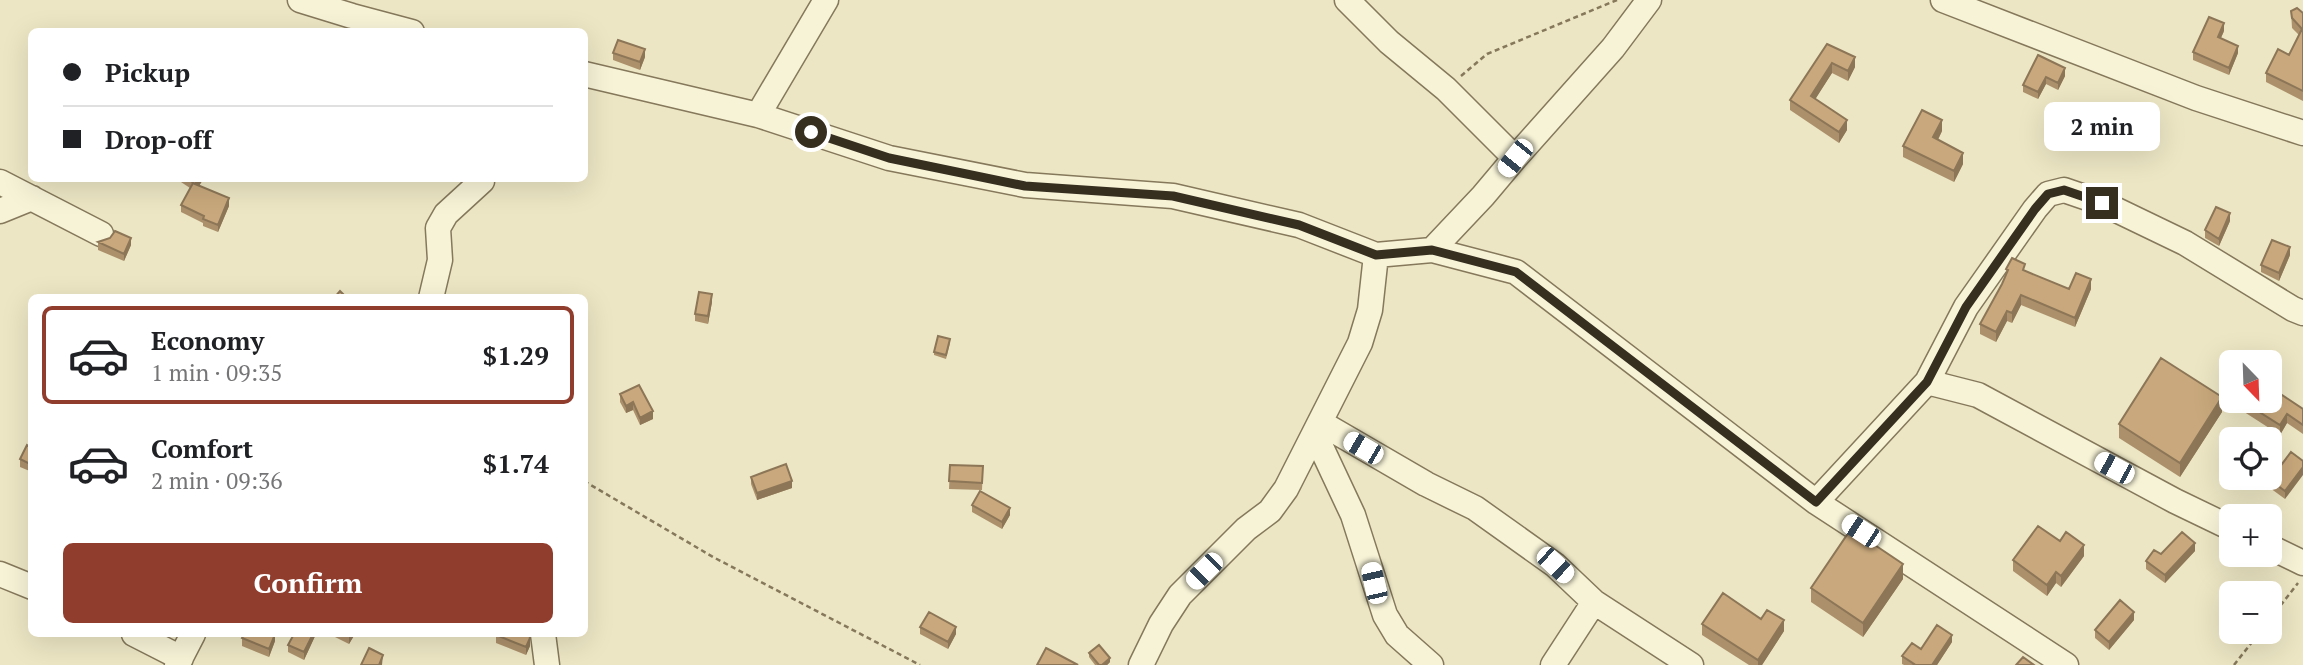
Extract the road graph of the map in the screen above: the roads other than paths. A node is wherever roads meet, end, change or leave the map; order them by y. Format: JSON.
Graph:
{"nodes":[{"id":1,"x":300,"y":0,"type":"edge"},
{"id":2,"x":826,"y":0,"type":"edge"},
{"id":3,"x":1346,"y":0,"type":"edge"},
{"id":4,"x":1649,"y":0,"type":"edge"},
{"id":5,"x":1951,"y":1,"type":"edge"},
{"id":6,"x":397,"y":28,"type":"edge"},
{"id":7,"x":588,"y":75,"type":"edge"},
{"id":8,"x":758,"y":115,"type":"junction"},
{"id":9,"x":2303,"y":133,"type":"edge"},
{"id":10,"x":1515,"y":158,"type":"junction"},
{"id":11,"x":0,"y":182,"type":"edge"},
{"id":12,"x":481,"y":182,"type":"edge"},
{"id":13,"x":32,"y":198,"type":"junction"},
{"id":14,"x":0,"y":211,"type":"edge"},
{"id":15,"x":102,"y":234,"type":"dead end"},
{"id":16,"x":1432,"y":250,"type":"junction"},
{"id":17,"x":1376,"y":255,"type":"junction"},
{"id":18,"x":432,"y":294,"type":"edge"},
{"id":19,"x":2300,"y":306,"type":"edge"},
{"id":20,"x":1927,"y":382,"type":"junction"},
{"id":21,"x":1318,"y":428,"type":"junction"},
{"id":22,"x":1816,"y":502,"type":"junction"},
{"id":23,"x":2219,"y":522,"type":"edge"},
{"id":24,"x":2282,"y":553,"type":"edge"},
{"id":25,"x":2303,"y":563,"type":"edge"},
{"id":26,"x":0,"y":574,"type":"edge"},
{"id":27,"x":28,"y":585,"type":"edge"},
{"id":28,"x":1594,"y":602,"type":"junction"},
{"id":29,"x":139,"y":637,"type":"edge"},
{"id":30,"x":191,"y":637,"type":"edge"},
{"id":31,"x":543,"y":637,"type":"edge"},
{"id":32,"x":179,"y":662,"type":"edge"},
{"id":33,"x":547,"y":665,"type":"edge"},
{"id":34,"x":1141,"y":665,"type":"edge"},
{"id":35,"x":1431,"y":665,"type":"edge"},
{"id":36,"x":1553,"y":665,"type":"edge"},
{"id":37,"x":1690,"y":665,"type":"edge"},
{"id":38,"x":2066,"y":665,"type":"edge"}],
"edges":[{"from":1,"to":6,"type":"street"},
{"from":2,"to":8,"type":"street"},
{"from":3,"to":10,"type":"street"},
{"from":4,"to":10,"type":"street"},
{"from":5,"to":9,"type":"street"},
{"from":7,"to":8,"type":"street"},
{"from":8,"to":17,"type":"street"},
{"from":10,"to":16,"type":"street"},
{"from":11,"to":13,"type":"street"},
{"from":12,"to":18,"type":"street"},
{"from":13,"to":14,"type":"street"},
{"from":13,"to":15,"type":"street"},
{"from":16,"to":17,"type":"street"},
{"from":16,"to":22,"type":"street"},
{"from":17,"to":21,"type":"street"},
{"from":19,"to":20,"type":"street"},
{"from":20,"to":22,"type":"street"},
{"from":20,"to":23,"type":"street"},
{"from":21,"to":28,"type":"street"},
{"from":21,"to":34,"type":"street"},
{"from":21,"to":35,"type":"street"},
{"from":22,"to":38,"type":"street"},
{"from":24,"to":25,"type":"street"},
{"from":26,"to":27,"type":"street"},
{"from":28,"to":36,"type":"street"},
{"from":28,"to":37,"type":"street"},
{"from":29,"to":32,"type":"street"},
{"from":30,"to":32,"type":"street"},
{"from":31,"to":33,"type":"street"}]}
